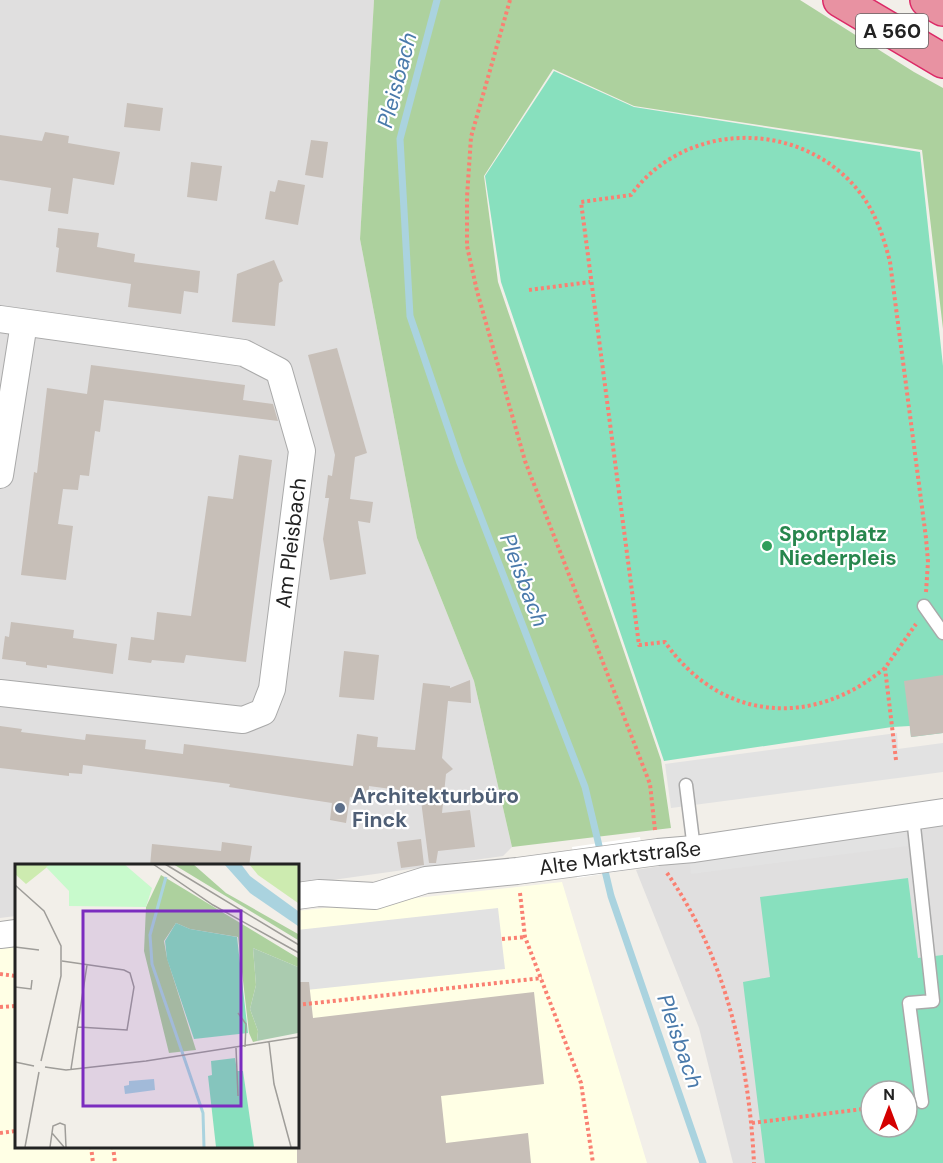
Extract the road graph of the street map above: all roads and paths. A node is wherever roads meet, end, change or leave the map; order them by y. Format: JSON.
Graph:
{"nodes":[{"id":1,"x":510,"y":0,"type":"edge"},
{"id":2,"x":840,"y":0,"type":"edge"},
{"id":3,"x":927,"y":0,"type":"edge"},
{"id":4,"x":943,"y":9,"type":"edge"},
{"id":5,"x":943,"y":61,"type":"edge"},
{"id":6,"x":590,"y":282,"type":"junction"},
{"id":7,"x":529,"y":290,"type":"dead end"},
{"id":8,"x":12,"y":321,"type":"edge"},
{"id":9,"x":0,"y":475,"type":"edge"},
{"id":10,"x":924,"y":606,"type":"junction"},
{"id":11,"x":943,"y":633,"type":"edge"},
{"id":12,"x":885,"y":668,"type":"junction"},
{"id":13,"x":0,"y":693,"type":"edge"},
{"id":14,"x":896,"y":760,"type":"dead end"},
{"id":15,"x":686,"y":785,"type":"dead end"},
{"id":16,"x":943,"y":812,"type":"edge"},
{"id":17,"x":913,"y":817,"type":"junction"},
{"id":18,"x":694,"y":849,"type":"junction"},
{"id":19,"x":651,"y":853,"type":"junction"},
{"id":20,"x":517,"y":872,"type":"junction"},
{"id":21,"x":298,"y":896,"type":"edge"},
{"id":22,"x":15,"y":933,"type":"edge"},
{"id":23,"x":0,"y":935,"type":"edge"},
{"id":24,"x":525,"y":937,"type":"junction"},
{"id":25,"x":502,"y":939,"type":"dead end"},
{"id":26,"x":0,"y":974,"type":"edge"},
{"id":27,"x":15,"y":976,"type":"edge"},
{"id":28,"x":542,"y":978,"type":"junction"},
{"id":29,"x":298,"y":1005,"type":"edge"},
{"id":30,"x":15,"y":1006,"type":"edge"},
{"id":31,"x":0,"y":1008,"type":"edge"},
{"id":32,"x":922,"y":1102,"type":"dead end"},
{"id":33,"x":859,"y":1110,"type":"edge"},
{"id":34,"x":752,"y":1123,"type":"junction"},
{"id":35,"x":15,"y":1131,"type":"edge"},
{"id":36,"x":0,"y":1133,"type":"edge"},
{"id":37,"x":91,"y":1148,"type":"edge"},
{"id":38,"x":113,"y":1148,"type":"edge"},
{"id":39,"x":93,"y":1163,"type":"edge"},
{"id":40,"x":115,"y":1163,"type":"edge"},
{"id":41,"x":593,"y":1163,"type":"edge"},
{"id":42,"x":754,"y":1163,"type":"edge"}],
"edges":[{"from":1,"to":19,"type":"path"},
{"from":2,"to":5,"type":"highway","number":"A 560"},
{"from":3,"to":4,"type":"highway","number":"A 560"},
{"from":6,"to":7,"type":"path"},
{"from":6,"to":10,"type":"path"},
{"from":6,"to":12,"type":"path"},
{"from":8,"to":9,"type":"street","name":"Am Pleisbach"},
{"from":8,"to":13,"type":"street","name":"Am Pleisbach"},
{"from":10,"to":11,"type":"lane"},
{"from":10,"to":12,"type":"path"},
{"from":12,"to":14,"type":"path"},
{"from":15,"to":18,"type":"lane"},
{"from":16,"to":17,"type":"street","name":"Alte Marktstraße"},
{"from":17,"to":18,"type":"street","name":"Alte Marktstraße"},
{"from":17,"to":32,"type":"lane"},
{"from":18,"to":19,"type":"street","name":"Alte Marktstraße"},
{"from":19,"to":20,"type":"street","name":"Alte Marktstraße"},
{"from":19,"to":34,"type":"path"},
{"from":20,"to":21,"type":"street","name":"Alte Marktstraße"},
{"from":20,"to":24,"type":"path"},
{"from":22,"to":23,"type":"street"},
{"from":24,"to":25,"type":"path"},
{"from":24,"to":28,"type":"path"},
{"from":26,"to":27,"type":"path"},
{"from":28,"to":29,"type":"path"},
{"from":28,"to":41,"type":"path"},
{"from":30,"to":31,"type":"path"},
{"from":33,"to":34,"type":"path"},
{"from":34,"to":42,"type":"path"},
{"from":35,"to":36,"type":"path"},
{"from":37,"to":39,"type":"path"},
{"from":38,"to":40,"type":"path"}]}
